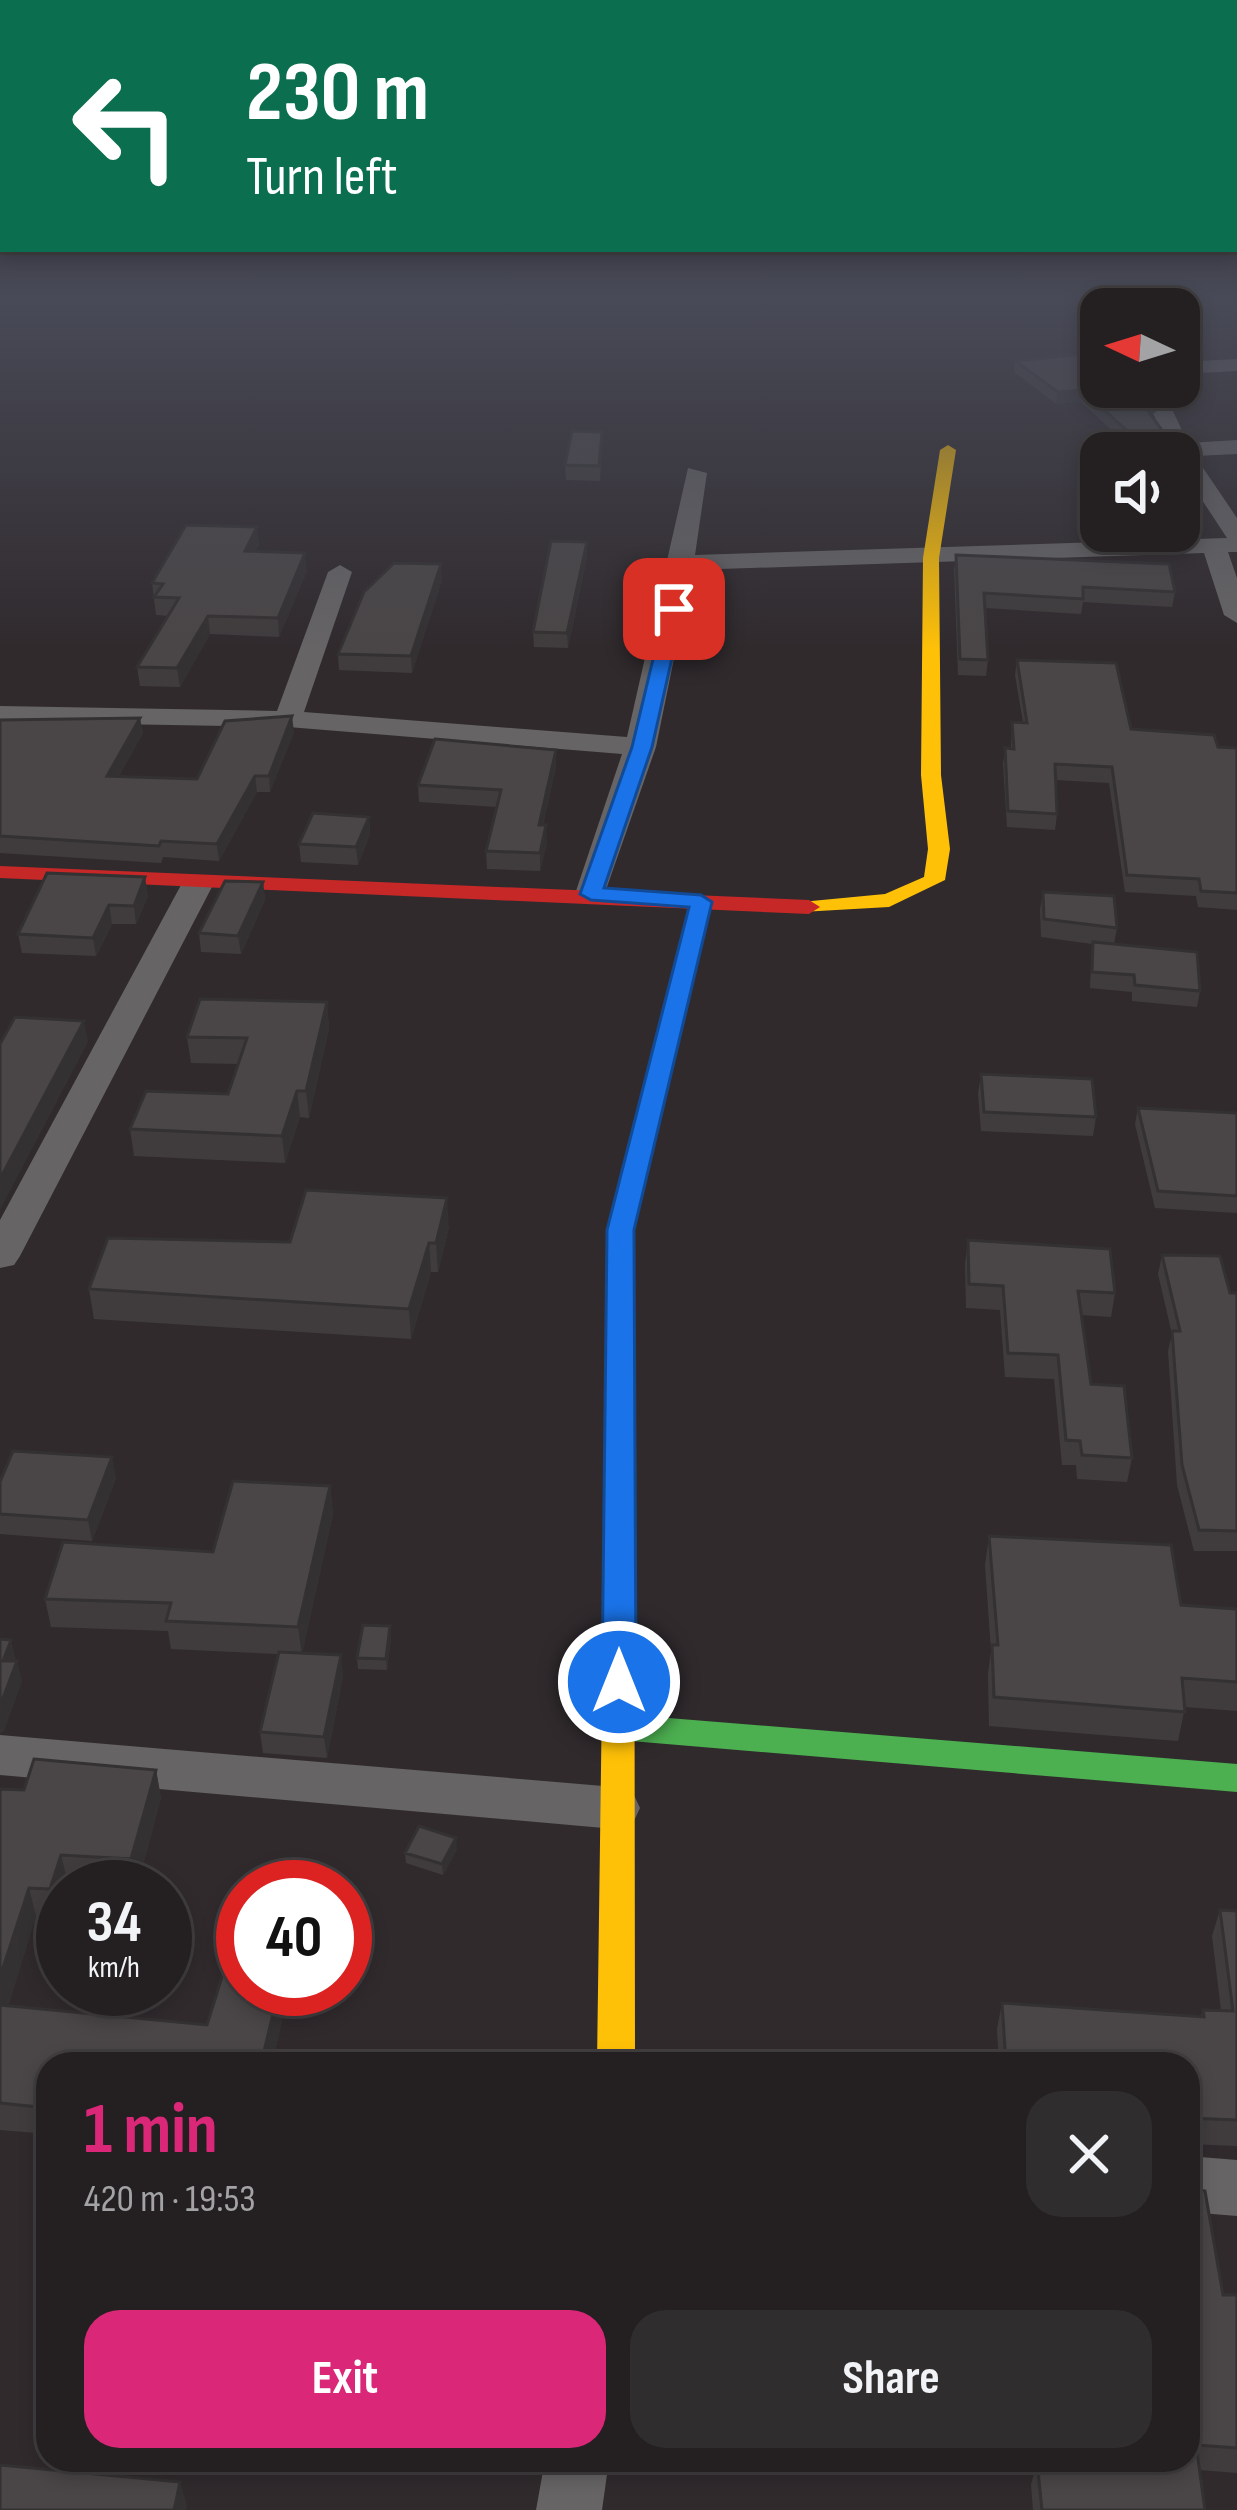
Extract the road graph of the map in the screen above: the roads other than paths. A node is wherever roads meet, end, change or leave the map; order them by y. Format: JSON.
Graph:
{"nodes":[{"id":1,"x":1237,"y":447,"type":"edge"},
{"id":2,"x":1200,"y":448,"type":"edge"},
{"id":3,"x":948,"y":450,"type":"dead end"},
{"id":4,"x":696,"y":473,"type":"dead end"},
{"id":5,"x":1200,"y":487,"type":"edge"},
{"id":6,"x":1229,"y":542,"type":"edge"},
{"id":7,"x":931,"y":558,"type":"junction"},
{"id":8,"x":685,"y":563,"type":"junction"},
{"id":9,"x":340,"y":572,"type":"dead end"},
{"id":10,"x":1237,"y":615,"type":"edge"},
{"id":11,"x":0,"y":714,"type":"edge"},
{"id":12,"x":288,"y":719,"type":"junction"},
{"id":13,"x":642,"y":747,"type":"junction"},
{"id":14,"x":0,"y":872,"type":"edge"},
{"id":15,"x":197,"y":885,"type":"junction"},
{"id":16,"x":591,"y":894,"type":"junction"},
{"id":17,"x":701,"y":902,"type":"junction"},
{"id":18,"x":0,"y":1256,"type":"edge"},
{"id":19,"x":619,"y":1727,"type":"junction"},
{"id":20,"x":0,"y":1756,"type":"edge"},
{"id":21,"x":1237,"y":1778,"type":"edge"},
{"id":22,"x":615,"y":1808,"type":"junction"},
{"id":23,"x":616,"y":2052,"type":"edge"},
{"id":24,"x":1200,"y":2185,"type":"edge"},
{"id":25,"x":1237,"y":2188,"type":"edge"},
{"id":26,"x":575,"y":2472,"type":"edge"},
{"id":27,"x":569,"y":2510,"type":"edge"}],
"edges":[{"from":1,"to":2,"type":"street"},
{"from":3,"to":7,"type":"street"},
{"from":4,"to":8,"type":"street"},
{"from":5,"to":6,"type":"street"},
{"from":6,"to":7,"type":"street"},
{"from":6,"to":10,"type":"street"},
{"from":7,"to":8,"type":"street"},
{"from":7,"to":17,"type":"street"},
{"from":8,"to":13,"type":"street"},
{"from":9,"to":12,"type":"street"},
{"from":11,"to":12,"type":"street"},
{"from":12,"to":13,"type":"street"},
{"from":13,"to":16,"type":"street"},
{"from":14,"to":15,"type":"street"},
{"from":15,"to":16,"type":"street"},
{"from":15,"to":18,"type":"street"},
{"from":16,"to":17,"type":"street"},
{"from":17,"to":19,"type":"street"},
{"from":19,"to":21,"type":"street"},
{"from":19,"to":22,"type":"street"},
{"from":20,"to":22,"type":"street"},
{"from":22,"to":23,"type":"street"},
{"from":24,"to":25,"type":"street"},
{"from":26,"to":27,"type":"street"}]}
